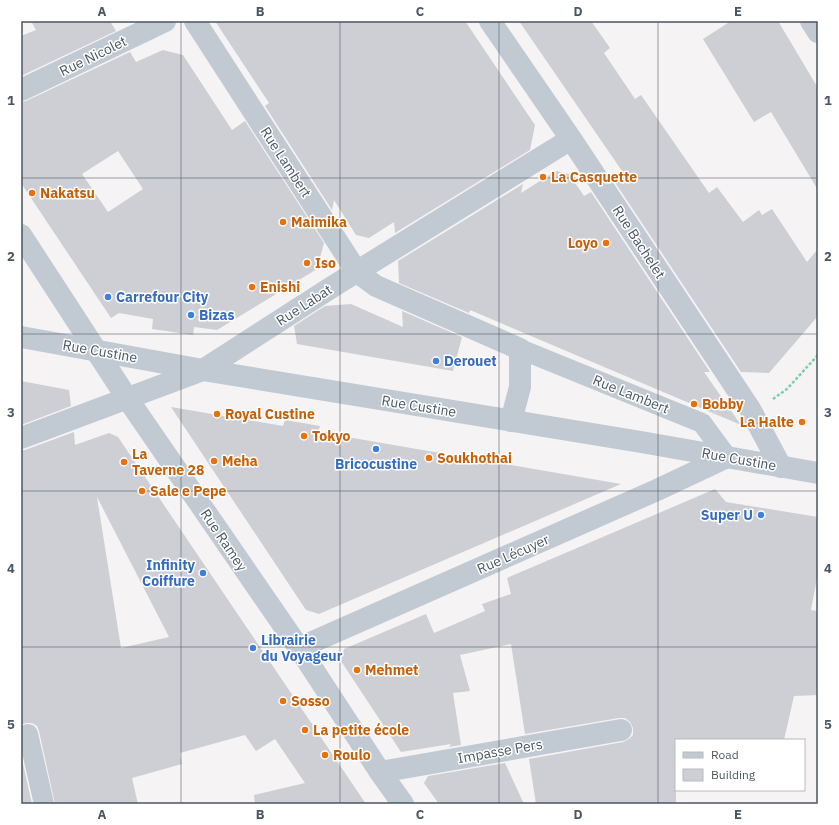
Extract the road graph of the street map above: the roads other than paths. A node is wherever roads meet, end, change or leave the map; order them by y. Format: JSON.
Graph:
{"nodes":[{"id":1,"x":165,"y":21,"type":"edge"},
{"id":2,"x":195,"y":21,"type":"edge"},
{"id":3,"x":490,"y":21,"type":"edge"},
{"id":4,"x":811,"y":21,"type":"edge"},
{"id":5,"x":818,"y":32,"type":"edge"},
{"id":6,"x":21,"y":90,"type":"edge"},
{"id":7,"x":571,"y":139,"type":"junction"},
{"id":8,"x":21,"y":235,"type":"edge"},
{"id":9,"x":357,"y":272,"type":"junction"},
{"id":10,"x":21,"y":337,"type":"edge"},
{"id":11,"x":520,"y":349,"type":"junction"},
{"id":12,"x":96,"y":351,"type":"junction"},
{"id":13,"x":204,"y":370,"type":"junction"},
{"id":14,"x":126,"y":398,"type":"junction"},
{"id":15,"x":511,"y":421,"type":"junction"},
{"id":16,"x":21,"y":438,"type":"edge"},
{"id":17,"x":727,"y":457,"type":"junction"},
{"id":18,"x":781,"y":467,"type":"junction"},
{"id":19,"x":818,"y":473,"type":"edge"},
{"id":20,"x":299,"y":648,"type":"junction"},
{"id":21,"x":621,"y":730,"type":"dead end"},
{"id":22,"x":28,"y":734,"type":"dead end"},
{"id":23,"x":380,"y":772,"type":"junction"},
{"id":24,"x":44,"y":804,"type":"edge"},
{"id":25,"x":403,"y":804,"type":"edge"}],
"edges":[{"from":1,"to":6,"type":"street","name":"Rue Nicolet"},
{"from":2,"to":9,"type":"street","name":"Rue Lambert"},
{"from":3,"to":7,"type":"street","name":"Rue Bachelet"},
{"from":4,"to":5,"type":"street"},
{"from":7,"to":9,"type":"street","name":"Rue Labat"},
{"from":7,"to":18,"type":"street","name":"Rue Bachelet"},
{"from":8,"to":12,"type":"street","name":"Rue Ramey"},
{"from":9,"to":11,"type":"street","name":"Rue Lambert"},
{"from":9,"to":13,"type":"street","name":"Rue Labat"},
{"from":10,"to":12,"type":"street","name":"Rue Custine"},
{"from":11,"to":15,"type":"street"},
{"from":11,"to":17,"type":"street","name":"Rue Lambert"},
{"from":12,"to":13,"type":"street","name":"Rue Custine"},
{"from":12,"to":14,"type":"street","name":"Rue Ramey"},
{"from":13,"to":14,"type":"street","name":"Rue Labat"},
{"from":13,"to":15,"type":"street","name":"Rue Custine"},
{"from":14,"to":16,"type":"street","name":"Rue Labat"},
{"from":14,"to":20,"type":"street","name":"Rue Ramey"},
{"from":15,"to":17,"type":"street","name":"Rue Custine"},
{"from":17,"to":18,"type":"street","name":"Rue Custine"},
{"from":17,"to":20,"type":"street","name":"Rue Lécuyer"},
{"from":18,"to":19,"type":"street","name":"Rue Custine"},
{"from":20,"to":23,"type":"street","name":"Rue Ramey"},
{"from":21,"to":23,"type":"street","name":"Impasse Pers"},
{"from":22,"to":24,"type":"street"},
{"from":23,"to":25,"type":"street","name":"Rue Ramey"}]}
